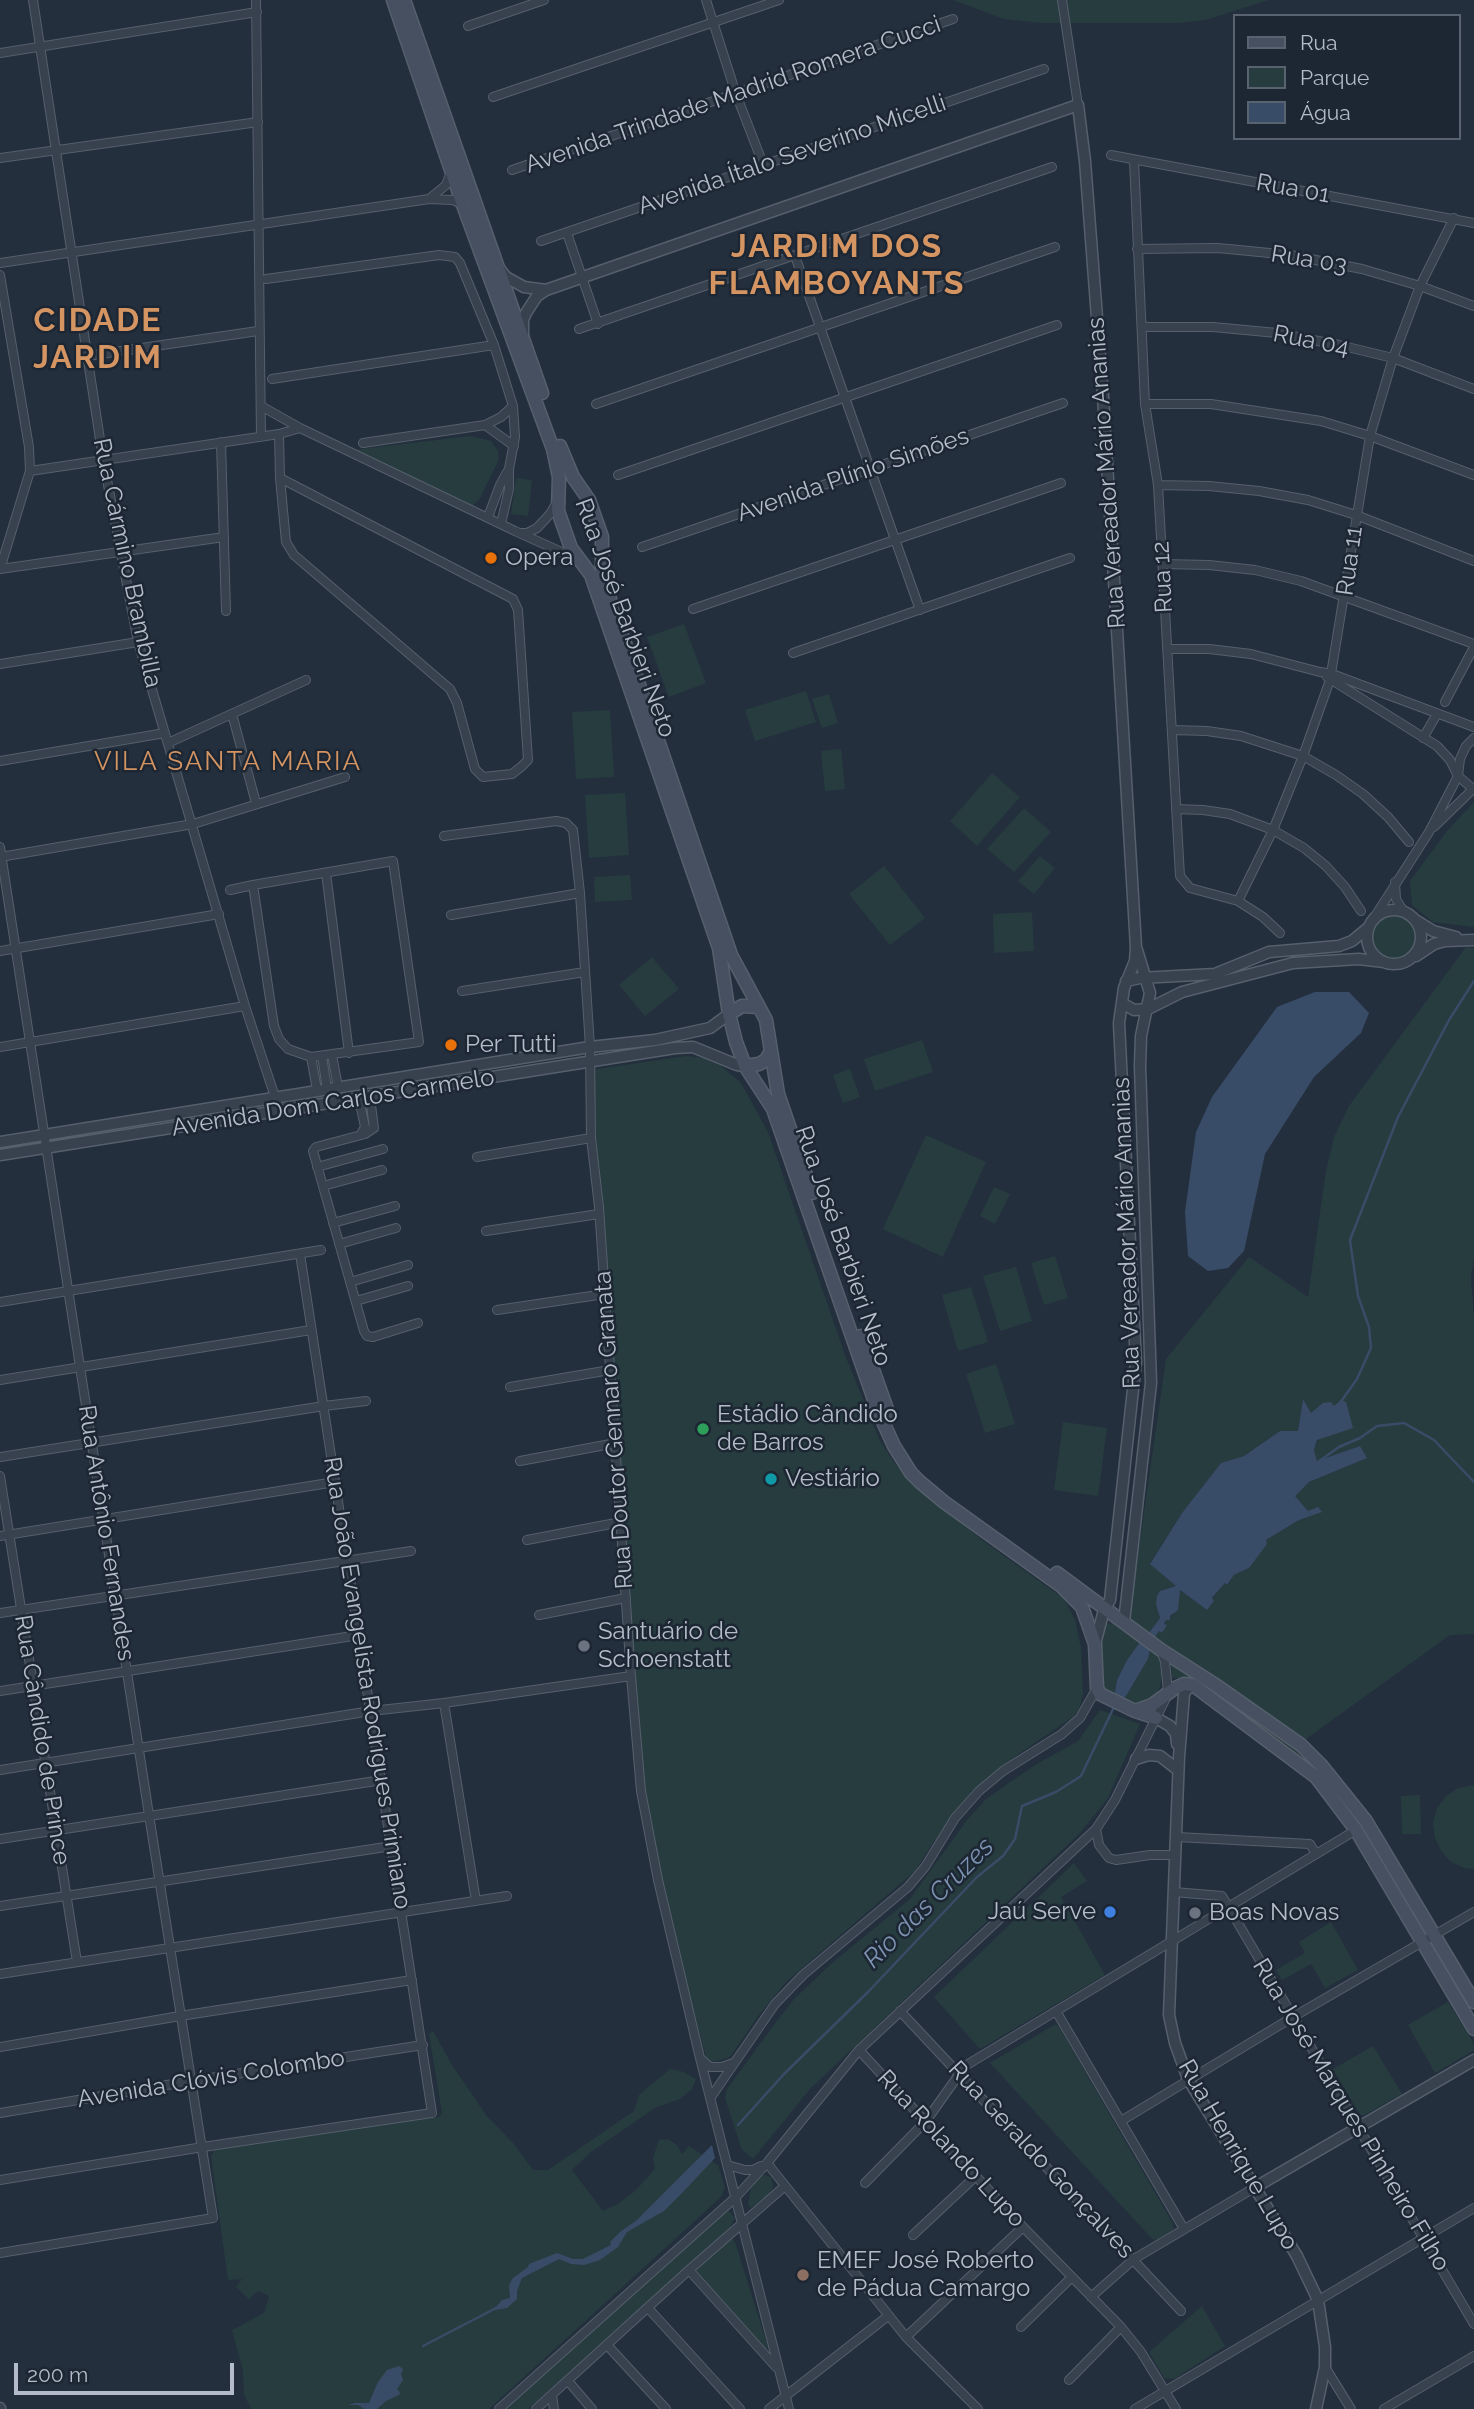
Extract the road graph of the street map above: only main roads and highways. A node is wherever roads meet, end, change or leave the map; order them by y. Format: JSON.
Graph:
{"nodes":[{"id":1,"x":393,"y":0,"type":"edge"},
{"id":2,"x":404,"y":0,"type":"edge"},
{"id":3,"x":583,"y":492,"type":"junction"},
{"id":4,"x":557,"y":502,"type":"junction"},
{"id":5,"x":603,"y":548,"type":"junction"},
{"id":6,"x":578,"y":559,"type":"junction"},
{"id":7,"x":758,"y":1007,"type":"junction"},
{"id":8,"x":729,"y":1014,"type":"junction"},
{"id":9,"x":771,"y":1051,"type":"junction"},
{"id":10,"x":745,"y":1066,"type":"junction"},
{"id":11,"x":1131,"y":1710,"type":"junction"},
{"id":12,"x":1156,"y":1718,"type":"road end"},
{"id":13,"x":1474,"y":2002,"type":"edge"},
{"id":14,"x":1474,"y":2029,"type":"edge"}],
"edges":[{"from":1,"to":4,"type":"main road","name":"Rua José Barbieri Neto"},
{"from":2,"to":3,"type":"main road","name":"Rua José Barbieri Neto"},
{"from":3,"to":4,"type":"main road"},
{"from":3,"to":5,"type":"main road","name":"Rua José Barbieri Neto"},
{"from":4,"to":6,"type":"main road","name":"Rua José Barbieri Neto"},
{"from":5,"to":6,"type":"main road"},
{"from":5,"to":7,"type":"main road","name":"Rua José Barbieri Neto"},
{"from":6,"to":8,"type":"main road","name":"Rua José Barbieri Neto"},
{"from":7,"to":8,"type":"main road"},
{"from":7,"to":9,"type":"main road","name":"Rua José Barbieri Neto"},
{"from":8,"to":10,"type":"main road","name":"Rua José Barbieri Neto"},
{"from":9,"to":10,"type":"main road"},
{"from":9,"to":13,"type":"main road","name":"Rua José Barbieri Neto"},
{"from":10,"to":11,"type":"main road","name":"Rua José Barbieri Neto"},
{"from":11,"to":12,"type":"main road"},
{"from":11,"to":14,"type":"main road"}]}
